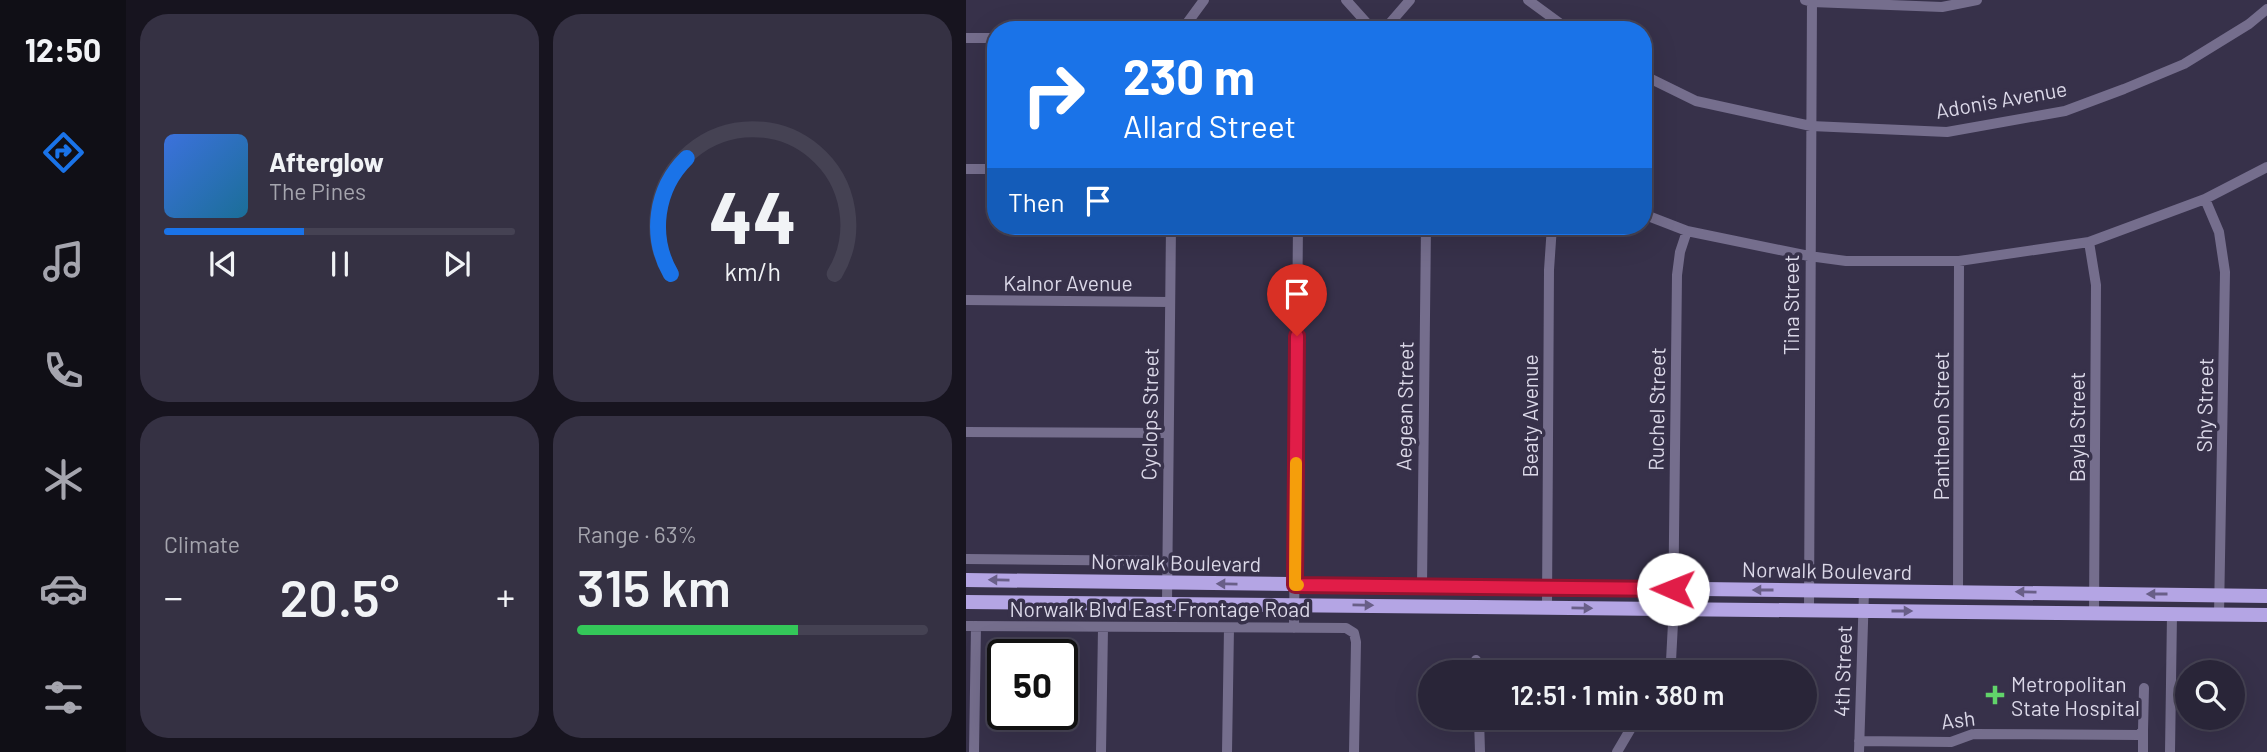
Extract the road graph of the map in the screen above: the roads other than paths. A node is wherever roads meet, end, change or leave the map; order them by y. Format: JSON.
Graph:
{"nodes":[{"id":1,"x":1204,"y":0,"type":"edge"},
{"id":2,"x":1346,"y":0,"type":"edge"},
{"id":3,"x":1410,"y":0,"type":"edge"},
{"id":4,"x":1528,"y":0,"type":"edge"},
{"id":5,"x":1977,"y":0,"type":"edge"},
{"id":6,"x":1810,"y":1,"type":"edge"},
{"id":7,"x":1942,"y":4,"type":"edge"},
{"id":8,"x":2267,"y":9,"type":"edge"},
{"id":9,"x":1189,"y":21,"type":"edge"},
{"id":10,"x":1365,"y":21,"type":"edge"},
{"id":11,"x":1392,"y":21,"type":"edge"},
{"id":12,"x":1557,"y":21,"type":"edge"},
{"id":13,"x":966,"y":38,"type":"edge"},
{"id":14,"x":987,"y":38,"type":"edge"},
{"id":15,"x":1652,"y":79,"type":"edge"},
{"id":16,"x":1811,"y":126,"type":"junction"},
{"id":17,"x":2267,"y":167,"type":"edge"},
{"id":18,"x":966,"y":169,"type":"edge"},
{"id":19,"x":987,"y":169,"type":"edge"},
{"id":20,"x":2205,"y":199,"type":"junction"},
{"id":21,"x":1652,"y":217,"type":"edge"},
{"id":22,"x":1687,"y":231,"type":"junction"},
{"id":23,"x":1171,"y":235,"type":"edge"},
{"id":24,"x":1298,"y":235,"type":"edge"},
{"id":25,"x":1426,"y":235,"type":"edge"},
{"id":26,"x":1551,"y":235,"type":"edge"},
{"id":27,"x":2090,"y":242,"type":"junction"},
{"id":28,"x":1809,"y":256,"type":"junction"},
{"id":29,"x":1959,"y":261,"type":"junction"},
{"id":30,"x":966,"y":300,"type":"edge"},
{"id":31,"x":1170,"y":302,"type":"junction"},
{"id":32,"x":966,"y":432,"type":"edge"},
{"id":33,"x":1168,"y":432,"type":"junction"},
{"id":34,"x":966,"y":559,"type":"edge"},
{"id":35,"x":1167,"y":561,"type":"junction"},
{"id":36,"x":966,"y":580,"type":"edge"},
{"id":37,"x":1167,"y":584,"type":"junction"},
{"id":38,"x":1295,"y":585,"type":"junction"},
{"id":39,"x":1422,"y":586,"type":"junction"},
{"id":40,"x":1547,"y":588,"type":"junction"},
{"id":41,"x":1673,"y":589,"type":"junction"},
{"id":42,"x":1809,"y":590,"type":"junction"},
{"id":43,"x":1864,"y":591,"type":"junction"},
{"id":44,"x":1958,"y":592,"type":"junction"},
{"id":45,"x":2094,"y":593,"type":"junction"},
{"id":46,"x":2220,"y":595,"type":"junction"},
{"id":47,"x":2267,"y":596,"type":"edge"},
{"id":48,"x":966,"y":601,"type":"edge"},
{"id":49,"x":1167,"y":603,"type":"junction"},
{"id":50,"x":1294,"y":604,"type":"junction"},
{"id":51,"x":1547,"y":607,"type":"junction"},
{"id":52,"x":1673,"y":609,"type":"junction"},
{"id":53,"x":1809,"y":610,"type":"junction"},
{"id":54,"x":1863,"y":611,"type":"junction"},
{"id":55,"x":2094,"y":614,"type":"junction"},
{"id":56,"x":2172,"y":614,"type":"junction"},
{"id":57,"x":2220,"y":615,"type":"junction"},
{"id":58,"x":2267,"y":615,"type":"edge"},
{"id":59,"x":971,"y":626,"type":"edge"},
{"id":60,"x":1103,"y":628,"type":"junction"},
{"id":61,"x":1229,"y":628,"type":"junction"},
{"id":62,"x":1294,"y":628,"type":"junction"},
{"id":63,"x":1671,"y":660,"type":"edge"},
{"id":64,"x":2144,"y":688,"type":"dead end"},
{"id":65,"x":1479,"y":730,"type":"edge"},
{"id":66,"x":1630,"y":730,"type":"edge"},
{"id":67,"x":2143,"y":730,"type":"junction"},
{"id":68,"x":1859,"y":746,"type":"edge"},
{"id":69,"x":1951,"y":747,"type":"edge"},
{"id":70,"x":974,"y":752,"type":"edge"},
{"id":71,"x":1101,"y":752,"type":"edge"},
{"id":72,"x":1227,"y":752,"type":"edge"},
{"id":73,"x":1354,"y":752,"type":"edge"},
{"id":74,"x":1480,"y":752,"type":"edge"},
{"id":75,"x":1616,"y":752,"type":"edge"},
{"id":76,"x":2143,"y":752,"type":"edge"},
{"id":77,"x":2170,"y":752,"type":"edge"}],
"edges":[{"from":1,"to":9,"type":"street"},
{"from":2,"to":10,"type":"street"},
{"from":3,"to":11,"type":"street"},
{"from":4,"to":12,"type":"street"},
{"from":5,"to":7,"type":"street"},
{"from":6,"to":7,"type":"street"},
{"from":6,"to":16,"type":"street","name":"Tina Street"},
{"from":8,"to":16,"type":"street","name":"Adonis Avenue"},
{"from":13,"to":14,"type":"street"},
{"from":15,"to":16,"type":"street","name":"Adonis Avenue"},
{"from":16,"to":28,"type":"street","name":"Tina Street"},
{"from":17,"to":20,"type":"street"},
{"from":18,"to":19,"type":"street"},
{"from":20,"to":27,"type":"street"},
{"from":20,"to":46,"type":"street","name":"Shy Street"},
{"from":21,"to":22,"type":"street"},
{"from":22,"to":28,"type":"street"},
{"from":22,"to":41,"type":"street","name":"Ruchel Street"},
{"from":23,"to":31,"type":"street","name":"Cyclops Street"},
{"from":24,"to":38,"type":"street"},
{"from":25,"to":39,"type":"street","name":"Aegean Street"},
{"from":26,"to":40,"type":"street","name":"Beaty Avenue"},
{"from":27,"to":29,"type":"street"},
{"from":27,"to":45,"type":"street","name":"Bayla Street"},
{"from":28,"to":29,"type":"street"},
{"from":28,"to":42,"type":"street","name":"Tina Street"},
{"from":29,"to":44,"type":"street","name":"Pantheon Street"},
{"from":30,"to":31,"type":"street","name":"Kalnor Avenue"},
{"from":31,"to":33,"type":"street","name":"Cyclops Street"},
{"from":32,"to":33,"type":"street"},
{"from":33,"to":35,"type":"street","name":"Cyclops Street"},
{"from":34,"to":35,"type":"street"},
{"from":35,"to":37,"type":"street","name":"Cyclops Street"},
{"from":37,"to":36,"type":"main road","name":"Norwalk Boulevard","one_way":true},
{"from":38,"to":37,"type":"main road","name":"Norwalk Boulevard","one_way":true},
{"from":37,"to":49,"type":"street","name":"Cyclops Street"},
{"from":38,"to":39,"type":"main road","name":"Norwalk Boulevard"},
{"from":38,"to":50,"type":"street"},
{"from":39,"to":40,"type":"main road","name":"Norwalk Boulevard"},
{"from":40,"to":41,"type":"main road","name":"Norwalk Boulevard"},
{"from":40,"to":51,"type":"street","name":"Beaty Avenue"},
{"from":42,"to":41,"type":"main road","name":"Norwalk Boulevard","one_way":true},
{"from":41,"to":52,"type":"street","name":"Ruchel Street"},
{"from":42,"to":43,"type":"main road","name":"Norwalk Boulevard"},
{"from":42,"to":53,"type":"street","name":"Tina Street"},
{"from":43,"to":44,"type":"main road","name":"Norwalk Boulevard"},
{"from":43,"to":54,"type":"street","name":"4th Street"},
{"from":45,"to":44,"type":"main road","name":"Norwalk Boulevard","one_way":true},
{"from":46,"to":45,"type":"main road","name":"Norwalk Boulevard","one_way":true},
{"from":45,"to":55,"type":"street","name":"Bayla Street"},
{"from":46,"to":47,"type":"main road","name":"Norwalk Boulevard"},
{"from":46,"to":57,"type":"street","name":"Shy Street"},
{"from":48,"to":49,"type":"main road","name":"Norwalk Boulevard"},
{"from":49,"to":50,"type":"main road","name":"Norwalk Boulevard"},
{"from":50,"to":51,"type":"main road","name":"Norwalk Boulevard","one_way":true},
{"from":50,"to":62,"type":"street"},
{"from":51,"to":52,"type":"main road","name":"Norwalk Boulevard","one_way":true},
{"from":52,"to":53,"type":"main road","name":"Norwalk Boulevard"},
{"from":52,"to":63,"type":"street","name":"Ruchel Street"},
{"from":53,"to":54,"type":"main road","name":"Norwalk Boulevard"},
{"from":54,"to":55,"type":"main road","name":"Norwalk Boulevard","one_way":true},
{"from":54,"to":68,"type":"street","name":"4th Street"},
{"from":55,"to":56,"type":"main road","name":"Norwalk Boulevard"},
{"from":56,"to":57,"type":"main road","name":"Norwalk Boulevard"},
{"from":56,"to":77,"type":"street"},
{"from":57,"to":58,"type":"main road","name":"Norwalk Boulevard"},
{"from":59,"to":60,"type":"street","name":"Norwalk Blvd East Frontage Road"},
{"from":59,"to":70,"type":"street"},
{"from":60,"to":61,"type":"street","name":"Norwalk Blvd East Frontage Road"},
{"from":60,"to":71,"type":"street"},
{"from":61,"to":62,"type":"street","name":"Norwalk Blvd East Frontage Road"},
{"from":61,"to":72,"type":"street"},
{"from":62,"to":73,"type":"street","name":"Norwalk Blvd East Frontage Road"},
{"from":64,"to":67,"type":"street"},
{"from":65,"to":74,"type":"street"},
{"from":66,"to":75,"type":"street"},
{"from":67,"to":69,"type":"street","name":"Ash"},
{"from":67,"to":76,"type":"street"},
{"from":68,"to":69,"type":"street","name":"Ash"}]}
